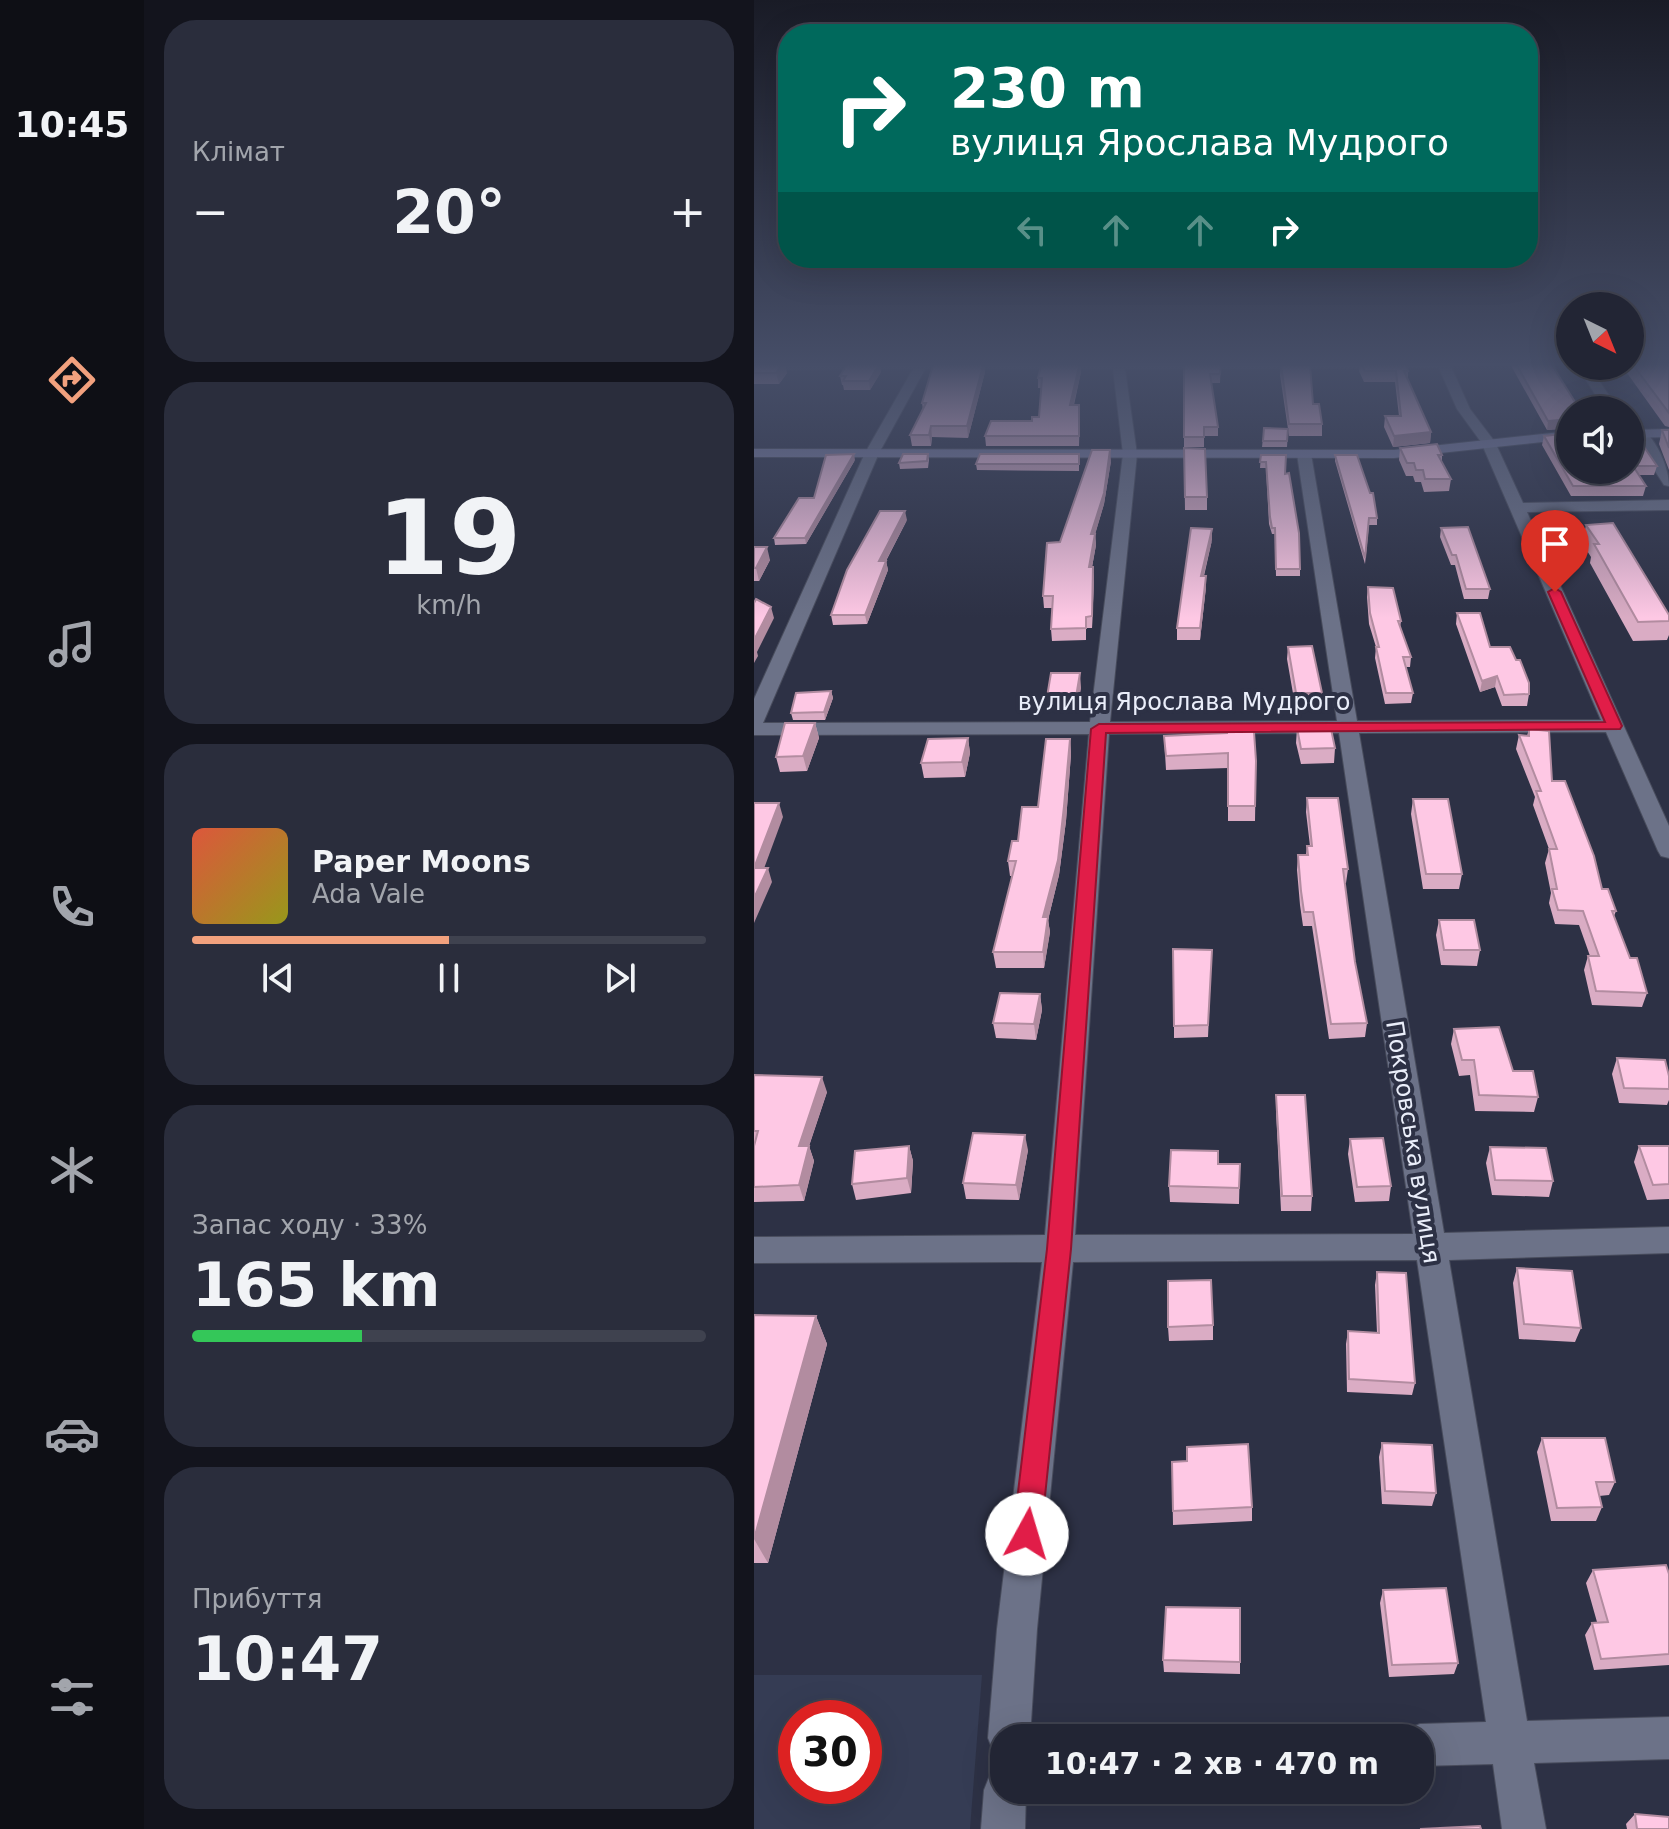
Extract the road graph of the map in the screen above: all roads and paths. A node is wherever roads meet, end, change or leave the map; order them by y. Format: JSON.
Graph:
{"nodes":[{"id":1,"x":876,"y":447,"type":"edge"},
{"id":2,"x":1129,"y":447,"type":"edge"},
{"id":3,"x":1446,"y":447,"type":"edge"},
{"id":4,"x":1490,"y":447,"type":"edge"},
{"id":5,"x":1645,"y":447,"type":"edge"},
{"id":6,"x":754,"y":453,"type":"edge"},
{"id":7,"x":872,"y":453,"type":"junction"},
{"id":8,"x":1130,"y":454,"type":"junction"},
{"id":9,"x":1304,"y":454,"type":"junction"},
{"id":10,"x":1669,"y":482,"type":"edge"},
{"id":11,"x":1669,"y":505,"type":"edge"},
{"id":12,"x":1517,"y":508,"type":"junction"},
{"id":13,"x":754,"y":721,"type":"edge"},
{"id":14,"x":1614,"y":726,"type":"junction"},
{"id":15,"x":1348,"y":728,"type":"junction"},
{"id":16,"x":754,"y":729,"type":"edge"},
{"id":17,"x":1099,"y":729,"type":"junction"},
{"id":18,"x":1669,"y":851,"type":"edge"},
{"id":19,"x":1669,"y":1240,"type":"edge"},
{"id":20,"x":1430,"y":1247,"type":"junction"},
{"id":21,"x":1059,"y":1249,"type":"junction"},
{"id":22,"x":754,"y":1250,"type":"edge"},
{"id":23,"x":1010,"y":1724,"type":"edge"},
{"id":24,"x":1669,"y":1738,"type":"edge"},
{"id":25,"x":1510,"y":1743,"type":"junction"},
{"id":26,"x":1434,"y":1745,"type":"edge"},
{"id":27,"x":1004,"y":1804,"type":"edge"},
{"id":28,"x":1003,"y":1829,"type":"edge"},
{"id":29,"x":1524,"y":1829,"type":"edge"}],
"edges":[{"from":1,"to":7,"type":"street"},
{"from":2,"to":8,"type":"street"},
{"from":3,"to":9,"type":"street"},
{"from":4,"to":12,"type":"street"},
{"from":5,"to":10,"type":"street"},
{"from":6,"to":7,"type":"street"},
{"from":7,"to":8,"type":"street"},
{"from":7,"to":13,"type":"street"},
{"from":8,"to":9,"type":"street"},
{"from":8,"to":17,"type":"street"},
{"from":9,"to":15,"type":"street","name":"Покровська вулиця"},
{"from":11,"to":12,"type":"street"},
{"from":12,"to":14,"type":"street"},
{"from":14,"to":15,"type":"street","name":"вулиця Ярослава Мудрого"},
{"from":14,"to":18,"type":"street"},
{"from":15,"to":17,"type":"street","name":"вулиця Ярослава Мудрого"},
{"from":15,"to":20,"type":"street","name":"Покровська вулиця"},
{"from":16,"to":17,"type":"street","name":"вулиця Ярослава Мудрого"},
{"from":17,"to":21,"type":"street"},
{"from":19,"to":20,"type":"street"},
{"from":20,"to":21,"type":"street"},
{"from":20,"to":25,"type":"street","name":"Покровська вулиця"},
{"from":21,"to":22,"type":"street"},
{"from":21,"to":23,"type":"street"},
{"from":24,"to":25,"type":"street"},
{"from":25,"to":26,"type":"street"},
{"from":25,"to":29,"type":"street","name":"Покровська вулиця"},
{"from":27,"to":28,"type":"street"}]}
